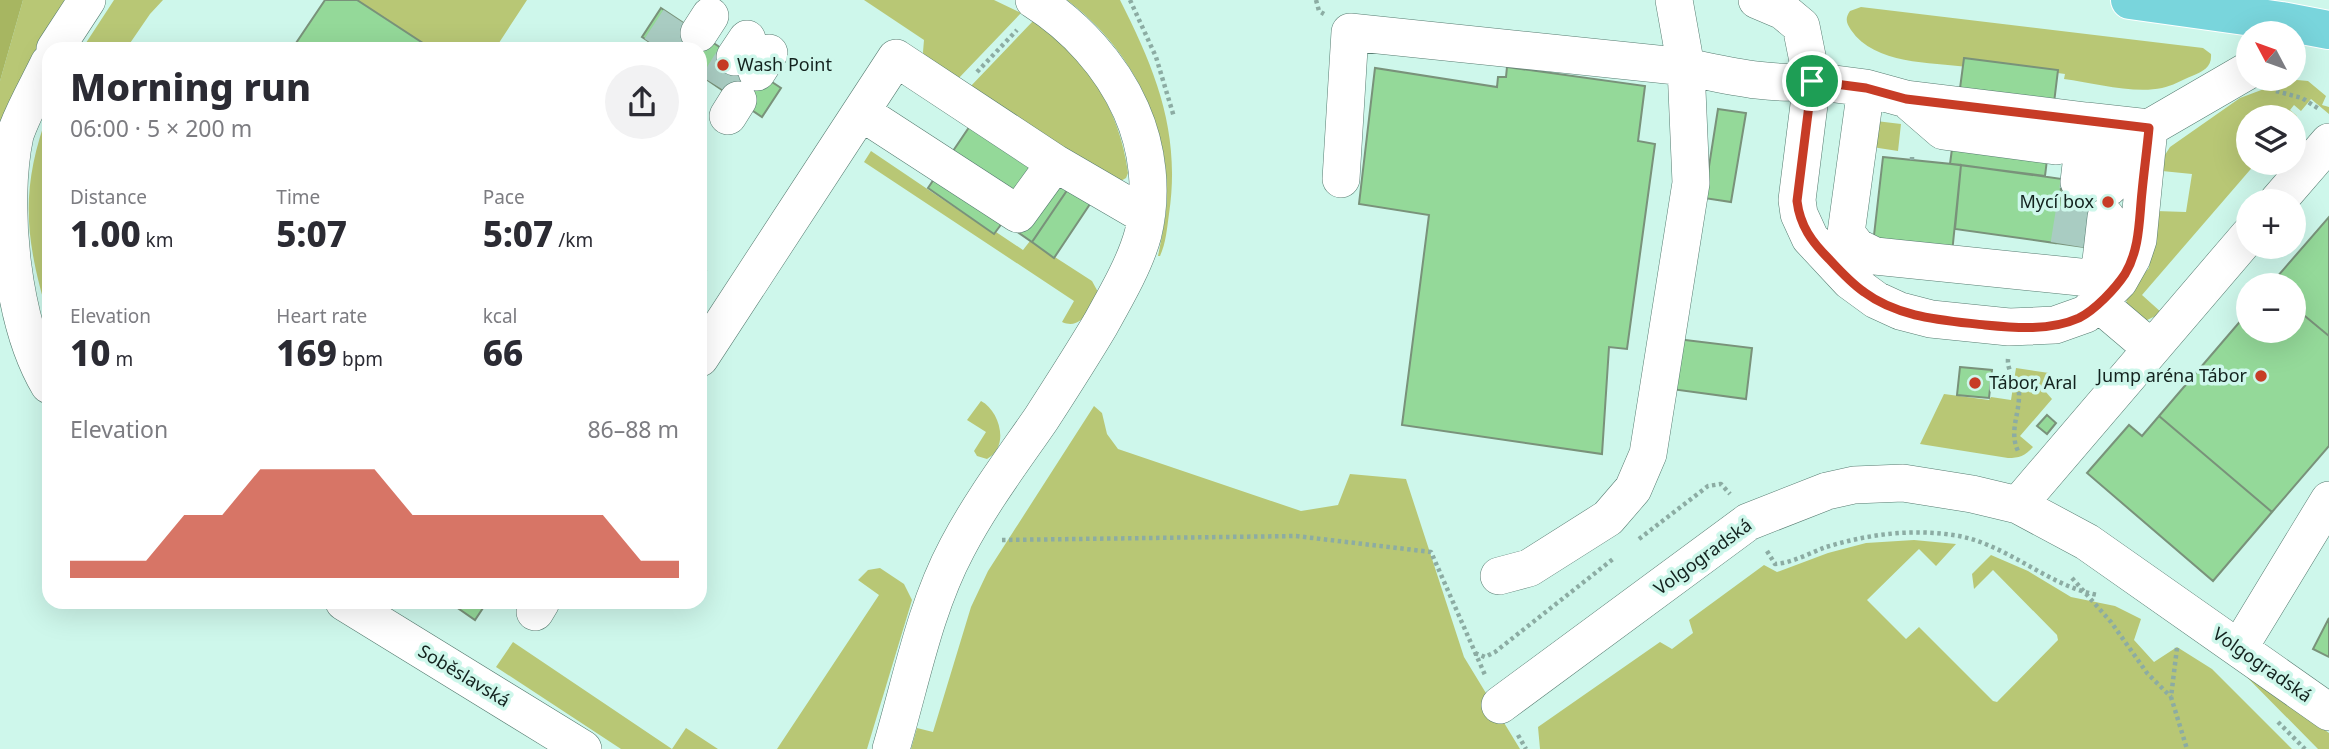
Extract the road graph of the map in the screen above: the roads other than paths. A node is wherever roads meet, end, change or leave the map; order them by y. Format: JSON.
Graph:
{"nodes":[{"id":1,"x":87,"y":0,"type":"edge"},
{"id":2,"x":1674,"y":0,"type":"edge"},
{"id":3,"x":1757,"y":0,"type":"edge"},
{"id":4,"x":2130,"y":0,"type":"edge"},
{"id":5,"x":1027,"y":13,"type":"edge"},
{"id":6,"x":2329,"y":32,"type":"edge"},
{"id":7,"x":2306,"y":41,"type":"edge"},
{"id":8,"x":60,"y":42,"type":"edge"},
{"id":9,"x":1686,"y":67,"type":"junction"},
{"id":10,"x":42,"y":77,"type":"edge"},
{"id":11,"x":2235,"y":78,"type":"edge"},
{"id":12,"x":1812,"y":81,"type":"junction"},
{"id":13,"x":1866,"y":88,"type":"junction"},
{"id":14,"x":861,"y":112,"type":"junction"},
{"id":15,"x":2118,"y":125,"type":"junction"},
{"id":16,"x":2329,"y":142,"type":"edge"},
{"id":17,"x":1055,"y":163,"type":"junction"},
{"id":18,"x":1341,"y":179,"type":"dead end"},
{"id":19,"x":2288,"y":189,"type":"edge"},
{"id":20,"x":1146,"y":216,"type":"junction"},
{"id":21,"x":2236,"y":250,"type":"edge"},
{"id":22,"x":1979,"y":267,"type":"junction"},
{"id":23,"x":2090,"y":276,"type":"junction"},
{"id":24,"x":1972,"y":323,"type":"junction"},
{"id":25,"x":707,"y":347,"type":"edge"},
{"id":26,"x":2151,"y":348,"type":"junction"},
{"id":27,"x":42,"y":368,"type":"edge"},
{"id":28,"x":2329,"y":500,"type":"edge"},
{"id":29,"x":2018,"y":505,"type":"junction"},
{"id":30,"x":1499,"y":576,"type":"dead end"},
{"id":31,"x":355,"y":609,"type":"edge"},
{"id":32,"x":2239,"y":648,"type":"junction"},
{"id":33,"x":1500,"y":705,"type":"road end"},
{"id":34,"x":2329,"y":712,"type":"edge"},
{"id":35,"x":583,"y":749,"type":"edge"},
{"id":36,"x":891,"y":749,"type":"edge"}],
"edges":[{"from":1,"to":8,"type":"street"},
{"from":2,"to":9,"type":"street"},
{"from":3,"to":12,"type":"street"},
{"from":4,"to":6,"type":"main road"},
{"from":5,"to":20,"type":"street"},
{"from":6,"to":7,"type":"street"},
{"from":9,"to":12,"type":"street"},
{"from":9,"to":18,"type":"street"},
{"from":9,"to":30,"type":"street"},
{"from":10,"to":27,"type":"street"},
{"from":11,"to":15,"type":"street"},
{"from":12,"to":13,"type":"street"},
{"from":12,"to":24,"type":"street"},
{"from":13,"to":15,"type":"street"},
{"from":13,"to":22,"type":"street"},
{"from":14,"to":17,"type":"street"},
{"from":14,"to":17,"type":"street"},
{"from":14,"to":25,"type":"street"},
{"from":15,"to":23,"type":"street"},
{"from":15,"to":23,"type":"street"},
{"from":16,"to":19,"type":"street"},
{"from":17,"to":20,"type":"street"},
{"from":20,"to":36,"type":"street"},
{"from":21,"to":26,"type":"street"},
{"from":22,"to":23,"type":"street"},
{"from":22,"to":24,"type":"street"},
{"from":23,"to":24,"type":"street"},
{"from":23,"to":26,"type":"street"},
{"from":26,"to":29,"type":"street"},
{"from":28,"to":32,"type":"street"},
{"from":29,"to":32,"type":"street","name":"Volgogradská"},
{"from":29,"to":33,"type":"street","name":"Volgogradská"},
{"from":31,"to":35,"type":"street","name":"Soběslavská"},
{"from":32,"to":34,"type":"street","name":"Volgogradská"}]}
